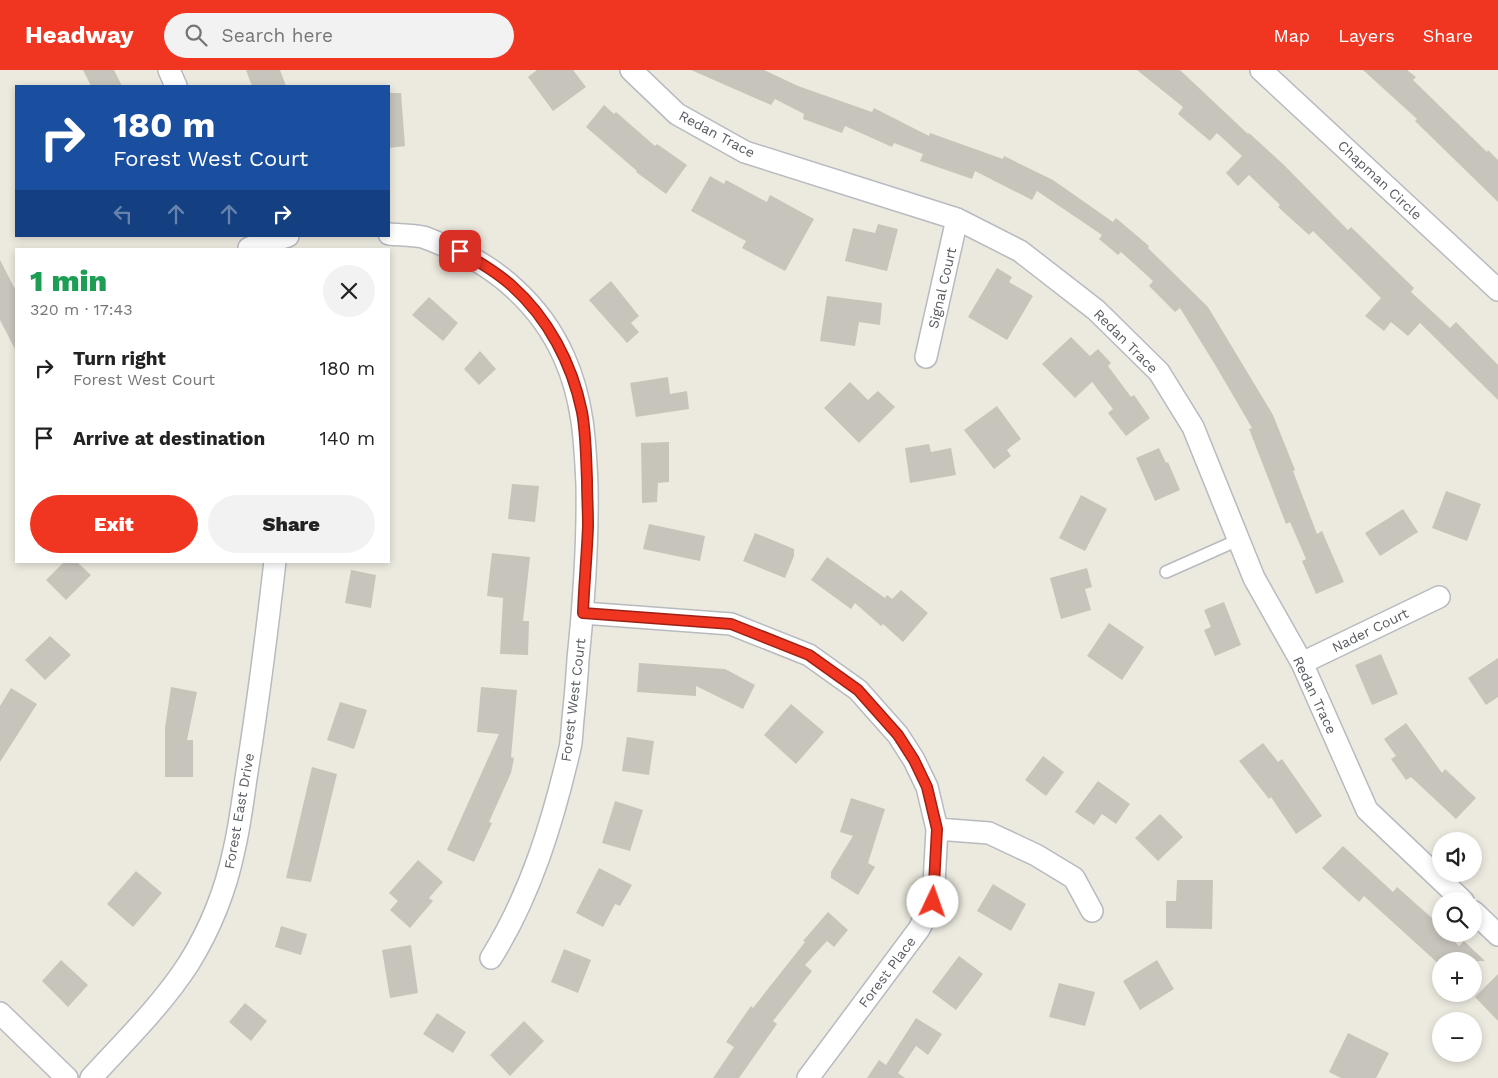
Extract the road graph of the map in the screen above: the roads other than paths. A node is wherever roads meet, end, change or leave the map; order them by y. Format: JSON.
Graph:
{"nodes":[{"id":1,"x":169,"y":70,"type":"edge"},
{"id":2,"x":631,"y":70,"type":"edge"},
{"id":3,"x":1261,"y":70,"type":"edge"},
{"id":4,"x":176,"y":85,"type":"edge"},
{"id":5,"x":957,"y":219,"type":"junction"},
{"id":6,"x":390,"y":234,"type":"edge"},
{"id":7,"x":285,"y":237,"type":"edge"},
{"id":8,"x":252,"y":248,"type":"edge"},
{"id":9,"x":1498,"y":290,"type":"edge"},
{"id":10,"x":926,"y":357,"type":"dead end"},
{"id":11,"x":1238,"y":540,"type":"junction"},
{"id":12,"x":275,"y":563,"type":"edge"},
{"id":13,"x":1166,"y":572,"type":"dead end"},
{"id":14,"x":1439,"y":597,"type":"dead end"},
{"id":15,"x":583,"y":613,"type":"junction"},
{"id":16,"x":1302,"y":663,"type":"junction"},
{"id":17,"x":937,"y":829,"type":"junction"},
{"id":18,"x":1454,"y":892,"type":"edge"},
{"id":19,"x":1092,"y":911,"type":"dead end"},
{"id":20,"x":1482,"y":920,"type":"edge"},
{"id":21,"x":1498,"y":935,"type":"edge"},
{"id":22,"x":491,"y":958,"type":"dead end"},
{"id":23,"x":0,"y":1013,"type":"edge"},
{"id":24,"x":67,"y":1078,"type":"edge"},
{"id":25,"x":91,"y":1078,"type":"edge"},
{"id":26,"x":808,"y":1078,"type":"edge"}],
"edges":[{"from":1,"to":4,"type":"street"},
{"from":2,"to":5,"type":"street","name":"Redan Trace"},
{"from":3,"to":9,"type":"street","name":"Chapman Circle"},
{"from":5,"to":10,"type":"street","name":"Signal Court"},
{"from":5,"to":11,"type":"street","name":"Redan Trace"},
{"from":6,"to":15,"type":"street","name":"Forest West Court"},
{"from":7,"to":8,"type":"street"},
{"from":11,"to":13,"type":"lane"},
{"from":11,"to":16,"type":"street","name":"Redan Trace"},
{"from":12,"to":25,"type":"street","name":"Forest East Drive"},
{"from":14,"to":16,"type":"street","name":"Nader Court"},
{"from":15,"to":17,"type":"street","name":"Forest Place"},
{"from":15,"to":22,"type":"street","name":"Forest West Court"},
{"from":16,"to":18,"type":"street","name":"Redan Trace"},
{"from":17,"to":19,"type":"street"},
{"from":17,"to":26,"type":"street","name":"Forest Place"},
{"from":20,"to":21,"type":"street"},
{"from":23,"to":24,"type":"street"}]}
